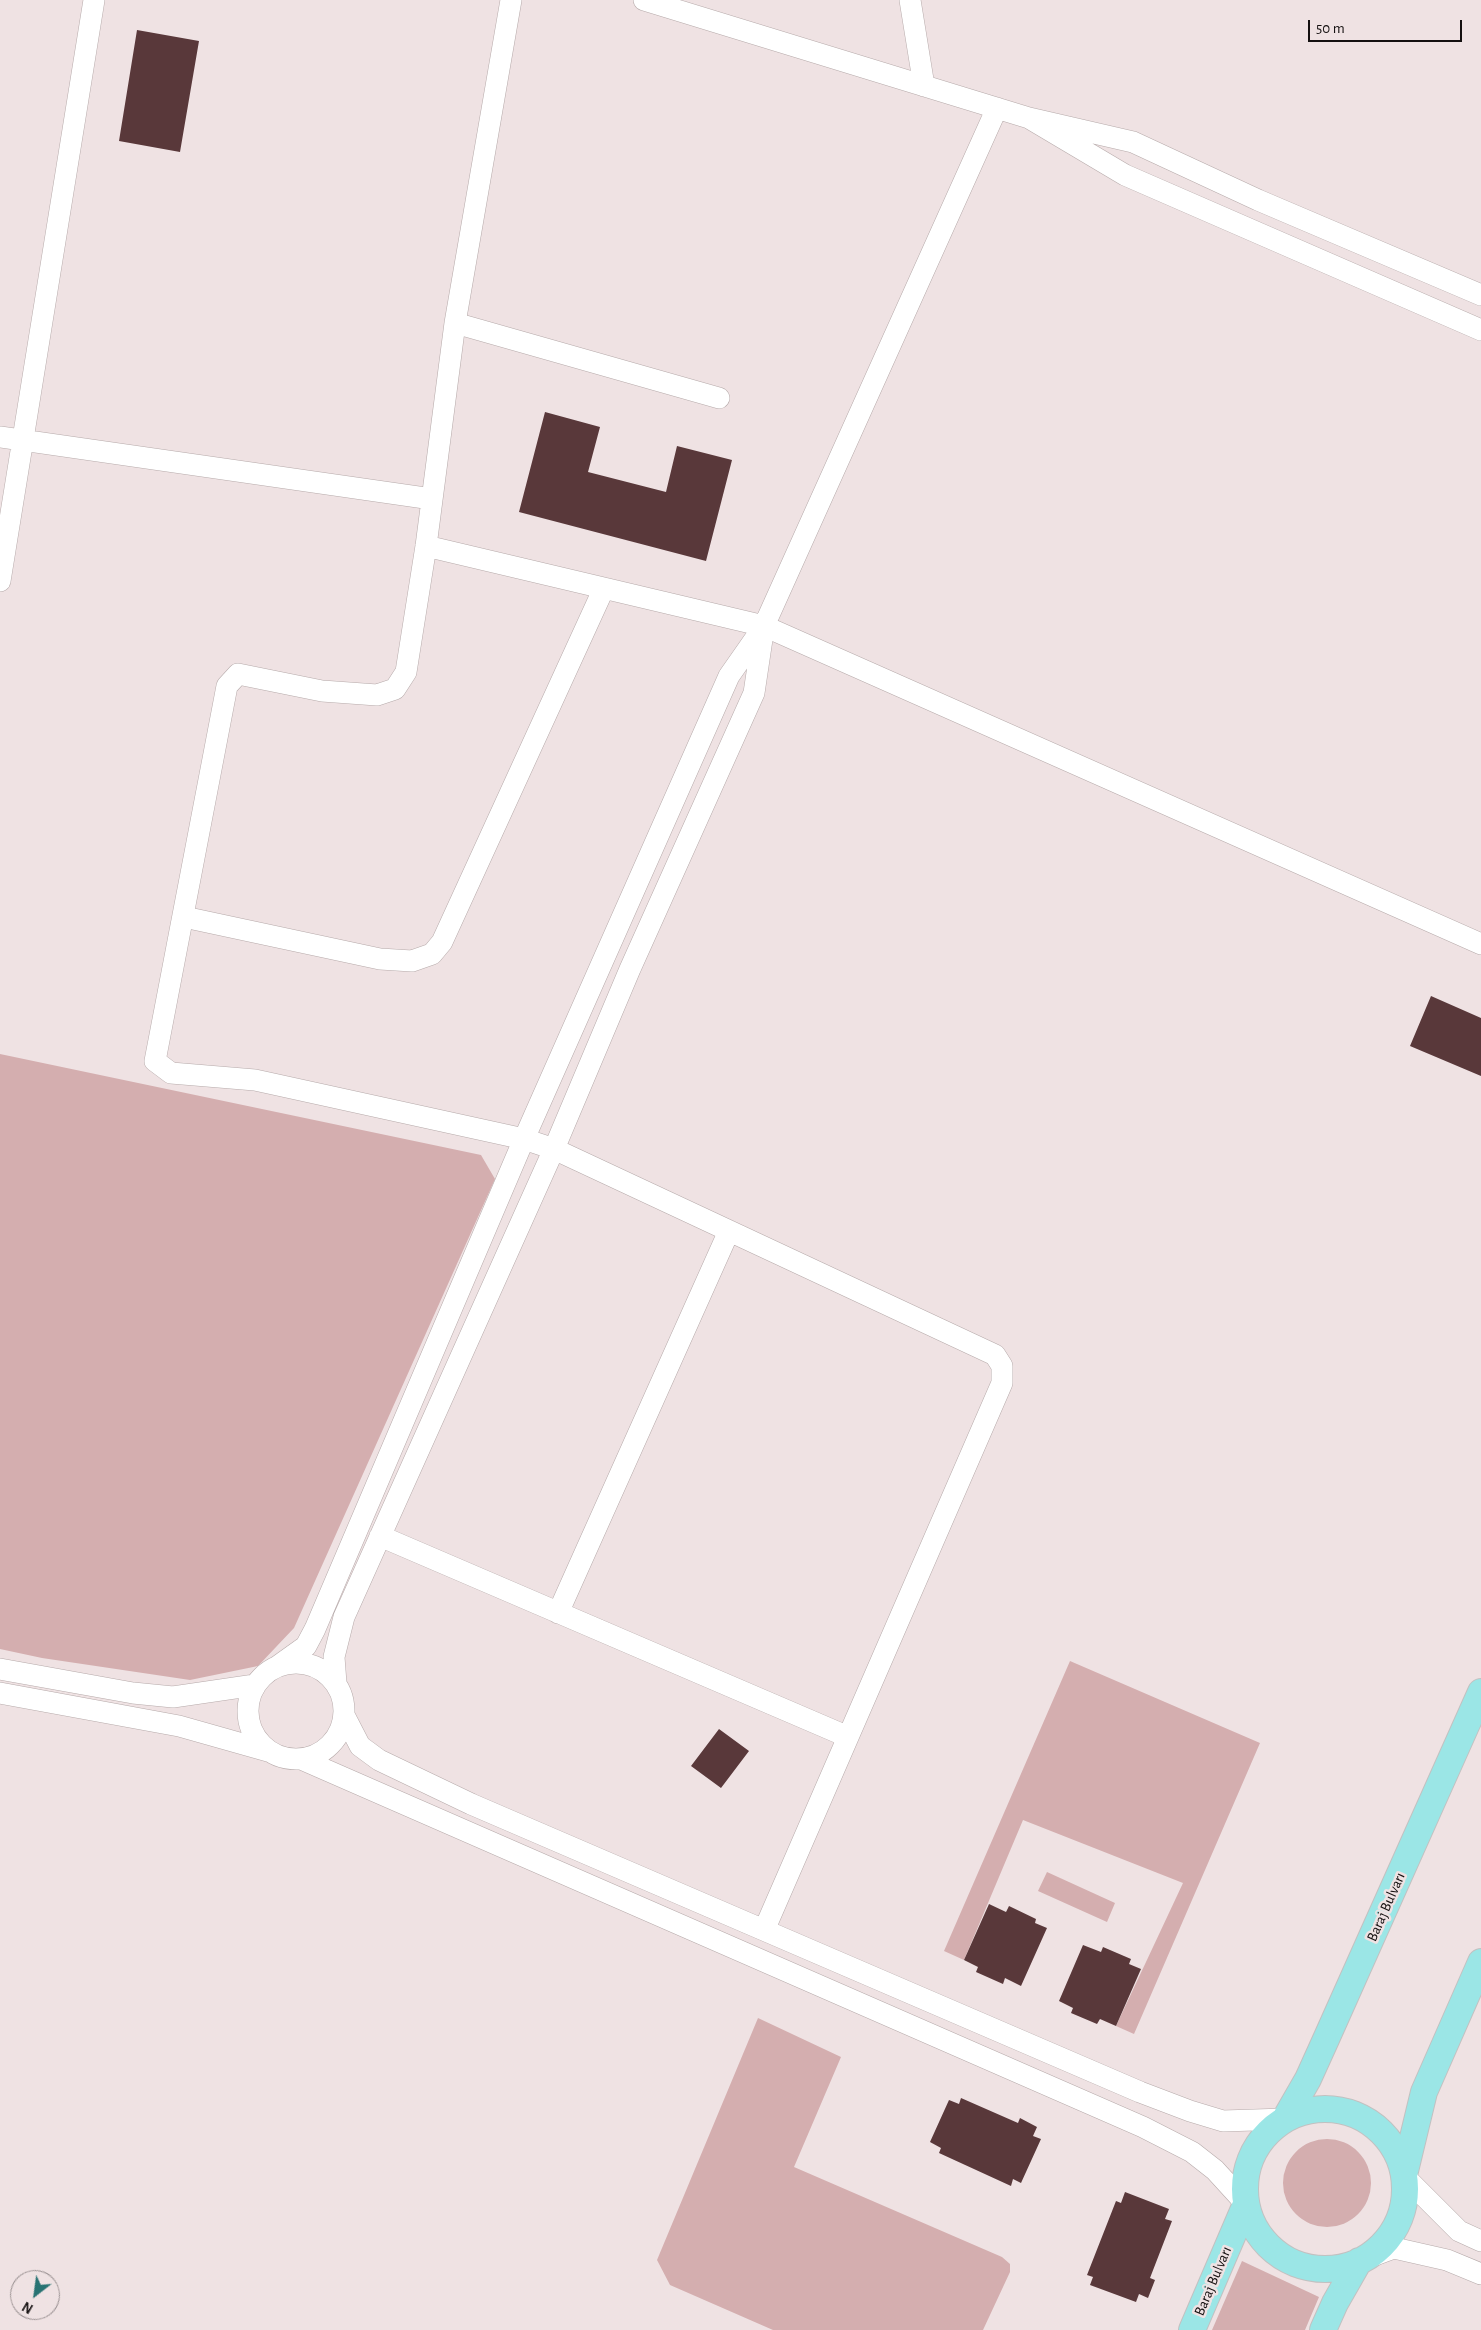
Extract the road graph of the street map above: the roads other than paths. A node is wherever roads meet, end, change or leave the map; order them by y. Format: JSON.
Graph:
{"nodes":[{"id":1,"x":94,"y":0,"type":"edge"},
{"id":2,"x":511,"y":0,"type":"edge"},
{"id":3,"x":644,"y":0,"type":"edge"},
{"id":4,"x":910,"y":0,"type":"edge"},
{"id":5,"x":924,"y":86,"type":"junction"},
{"id":6,"x":997,"y":108,"type":"junction"},
{"id":7,"x":1029,"y":118,"type":"junction"},
{"id":8,"x":1481,"y":295,"type":"edge"},
{"id":9,"x":456,"y":323,"type":"junction"},
{"id":10,"x":1481,"y":330,"type":"edge"},
{"id":11,"x":719,"y":398,"type":"dead end"},
{"id":12,"x":0,"y":437,"type":"edge"},
{"id":13,"x":23,"y":440,"type":"junction"},
{"id":14,"x":432,"y":500,"type":"junction"},
{"id":15,"x":426,"y":546,"type":"junction"},
{"id":16,"x":0,"y":581,"type":"edge"},
{"id":17,"x":604,"y":588,"type":"junction"},
{"id":18,"x":764,"y":626,"type":"junction"},
{"id":19,"x":184,"y":916,"type":"junction"},
{"id":20,"x":1481,"y":944,"type":"edge"},
{"id":21,"x":524,"y":1139,"type":"junction"},
{"id":22,"x":554,"y":1149,"type":"junction"},
{"id":23,"x":729,"y":1231,"type":"junction"},
{"id":24,"x":380,"y":1536,"type":"junction"},
{"id":25,"x":558,"y":1613,"type":"junction"},
{"id":26,"x":278,"y":1666,"type":"junction"},
{"id":27,"x":0,"y":1668,"type":"edge"},
{"id":28,"x":336,"y":1683,"type":"junction"},
{"id":29,"x":255,"y":1685,"type":"junction"},
{"id":30,"x":1481,"y":1692,"type":"edge"},
{"id":31,"x":0,"y":1693,"type":"edge"},
{"id":32,"x":344,"y":1715,"type":"junction"},
{"id":33,"x":846,"y":1736,"type":"junction"},
{"id":34,"x":270,"y":1752,"type":"junction"},
{"id":35,"x":301,"y":1759,"type":"junction"},
{"id":36,"x":765,"y":1928,"type":"junction"},
{"id":37,"x":1481,"y":1962,"type":"edge"},
{"id":38,"x":1285,"y":2119,"type":"junction"},
{"id":39,"x":1404,"y":2176,"type":"junction"},
{"id":40,"x":1246,"y":2204,"type":"junction"},
{"id":41,"x":1481,"y":2241,"type":"edge"},
{"id":42,"x":1359,"y":2261,"type":"junction"},
{"id":43,"x":1481,"y":2274,"type":"edge"},
{"id":44,"x":1192,"y":2330,"type":"edge"},
{"id":45,"x":1323,"y":2330,"type":"edge"}],
"edges":[{"from":1,"to":13,"type":"street"},
{"from":2,"to":9,"type":"street"},
{"from":3,"to":5,"type":"street"},
{"from":4,"to":5,"type":"street"},
{"from":5,"to":6,"type":"street"},
{"from":6,"to":7,"type":"street"},
{"from":6,"to":18,"type":"street"},
{"from":7,"to":8,"type":"street"},
{"from":7,"to":10,"type":"street"},
{"from":9,"to":11,"type":"street"},
{"from":9,"to":14,"type":"street"},
{"from":12,"to":13,"type":"street"},
{"from":13,"to":14,"type":"street"},
{"from":13,"to":16,"type":"street"},
{"from":14,"to":15,"type":"street"},
{"from":15,"to":17,"type":"street"},
{"from":15,"to":19,"type":"street"},
{"from":17,"to":18,"type":"street"},
{"from":17,"to":19,"type":"street"},
{"from":18,"to":20,"type":"street"},
{"from":18,"to":21,"type":"street"},
{"from":18,"to":22,"type":"street"},
{"from":19,"to":21,"type":"street"},
{"from":21,"to":22,"type":"street"},
{"from":21,"to":26,"type":"street"},
{"from":22,"to":23,"type":"street"},
{"from":22,"to":24,"type":"street"},
{"from":23,"to":25,"type":"street"},
{"from":23,"to":33,"type":"street"},
{"from":24,"to":25,"type":"street"},
{"from":24,"to":28,"type":"street"},
{"from":25,"to":33,"type":"street"},
{"from":26,"to":28,"type":"street"},
{"from":26,"to":29,"type":"street"},
{"from":27,"to":29,"type":"street"},
{"from":28,"to":32,"type":"street"},
{"from":29,"to":34,"type":"street"},
{"from":30,"to":38,"type":"main road","name":"Baraj Bulvarı"},
{"from":31,"to":34,"type":"street"},
{"from":32,"to":35,"type":"street"},
{"from":32,"to":36,"type":"street"},
{"from":33,"to":36,"type":"street"},
{"from":34,"to":35,"type":"street"},
{"from":35,"to":40,"type":"street"},
{"from":36,"to":38,"type":"street"},
{"from":37,"to":39,"type":"main road"},
{"from":38,"to":39,"type":"main road"},
{"from":38,"to":40,"type":"main road"},
{"from":39,"to":41,"type":"street"},
{"from":39,"to":42,"type":"main road"},
{"from":40,"to":42,"type":"main road"},
{"from":40,"to":44,"type":"main road","name":"Baraj Bulvarı"},
{"from":42,"to":43,"type":"street"},
{"from":42,"to":45,"type":"main road"}]}
